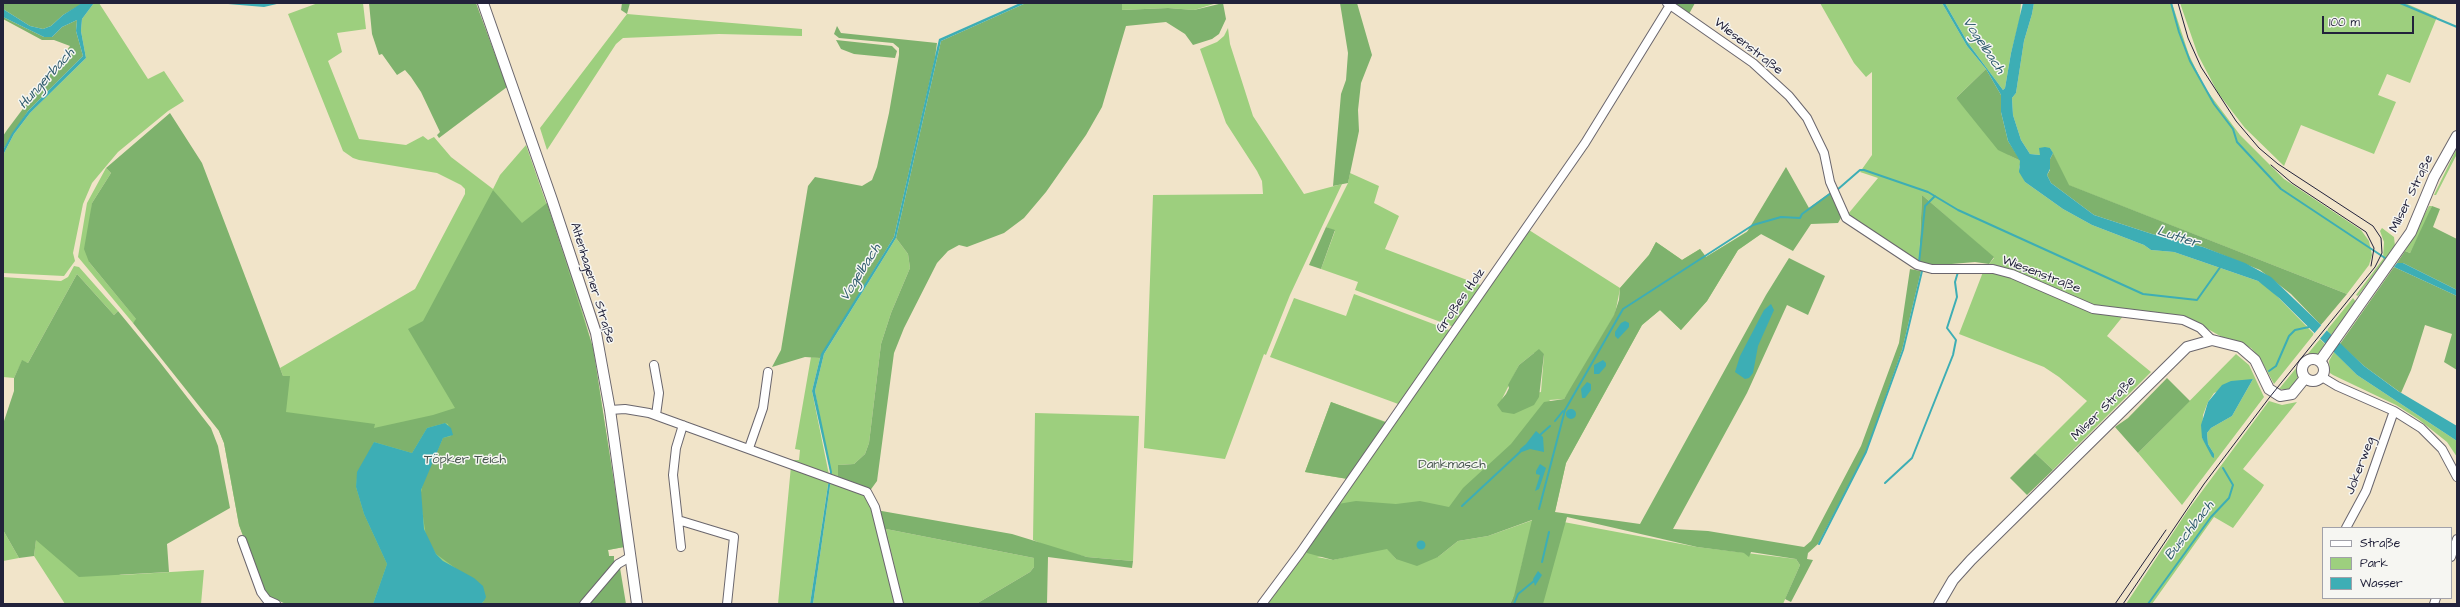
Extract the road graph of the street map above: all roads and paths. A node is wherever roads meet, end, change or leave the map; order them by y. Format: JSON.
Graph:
{"nodes":[{"id":1,"x":483,"y":3,"type":"edge"},
{"id":2,"x":1668,"y":4,"type":"edge"},
{"id":3,"x":2457,"y":136,"type":"edge"},
{"id":4,"x":2212,"y":340,"type":"junction"},
{"id":5,"x":2322,"y":358,"type":"junction"},
{"id":6,"x":654,"y":365,"type":"dead end"},
{"id":7,"x":768,"y":372,"type":"dead end"},
{"id":8,"x":2322,"y":377,"type":"junction"},
{"id":9,"x":2305,"y":378,"type":"junction"},
{"id":10,"x":610,"y":410,"type":"junction"},
{"id":11,"x":2394,"y":411,"type":"junction"},
{"id":12,"x":656,"y":415,"type":"junction"},
{"id":13,"x":682,"y":425,"type":"junction"},
{"id":14,"x":749,"y":448,"type":"junction"},
{"id":15,"x":2457,"y":476,"type":"edge"},
{"id":16,"x":678,"y":520,"type":"junction"},
{"id":17,"x":2347,"y":527,"type":"edge"},
{"id":18,"x":2457,"y":539,"type":"edge"},
{"id":19,"x":242,"y":540,"type":"dead end"},
{"id":20,"x":681,"y":547,"type":"dead end"},
{"id":21,"x":2452,"y":554,"type":"edge"},
{"id":22,"x":630,"y":557,"type":"junction"},
{"id":23,"x":276,"y":604,"type":"edge"},
{"id":24,"x":584,"y":604,"type":"edge"},
{"id":25,"x":637,"y":604,"type":"edge"},
{"id":26,"x":727,"y":604,"type":"edge"},
{"id":27,"x":899,"y":604,"type":"edge"},
{"id":28,"x":1262,"y":604,"type":"edge"},
{"id":29,"x":1939,"y":604,"type":"edge"}],
"edges":[{"from":1,"to":10,"type":"main road","name":"Altenhagener Straße"},
{"from":2,"to":4,"type":"street","name":"Wiesenstraße"},
{"from":2,"to":28,"type":"street","name":"Großes Holz"},
{"from":3,"to":5,"type":"main road","name":"Milser Straße"},
{"from":4,"to":9,"type":"main road","name":"Milser Straße"},
{"from":4,"to":29,"type":"main road","name":"Milser Straße"},
{"from":5,"to":8,"type":"main road"},
{"from":5,"to":9,"type":"main road"},
{"from":6,"to":12,"type":"street"},
{"from":7,"to":14,"type":"street"},
{"from":8,"to":9,"type":"main road"},
{"from":8,"to":11,"type":"street"},
{"from":10,"to":12,"type":"street"},
{"from":10,"to":22,"type":"main road","name":"Altenhagener Straße"},
{"from":11,"to":15,"type":"street"},
{"from":11,"to":17,"type":"street","name":"Jokerweg"},
{"from":12,"to":13,"type":"street"},
{"from":13,"to":14,"type":"street"},
{"from":13,"to":16,"type":"street"},
{"from":14,"to":27,"type":"street"},
{"from":16,"to":20,"type":"street"},
{"from":16,"to":26,"type":"street"},
{"from":18,"to":21,"type":"street"},
{"from":19,"to":23,"type":"street"},
{"from":22,"to":24,"type":"street"},
{"from":22,"to":25,"type":"main road","name":"Altenhagener Straße"}]}
